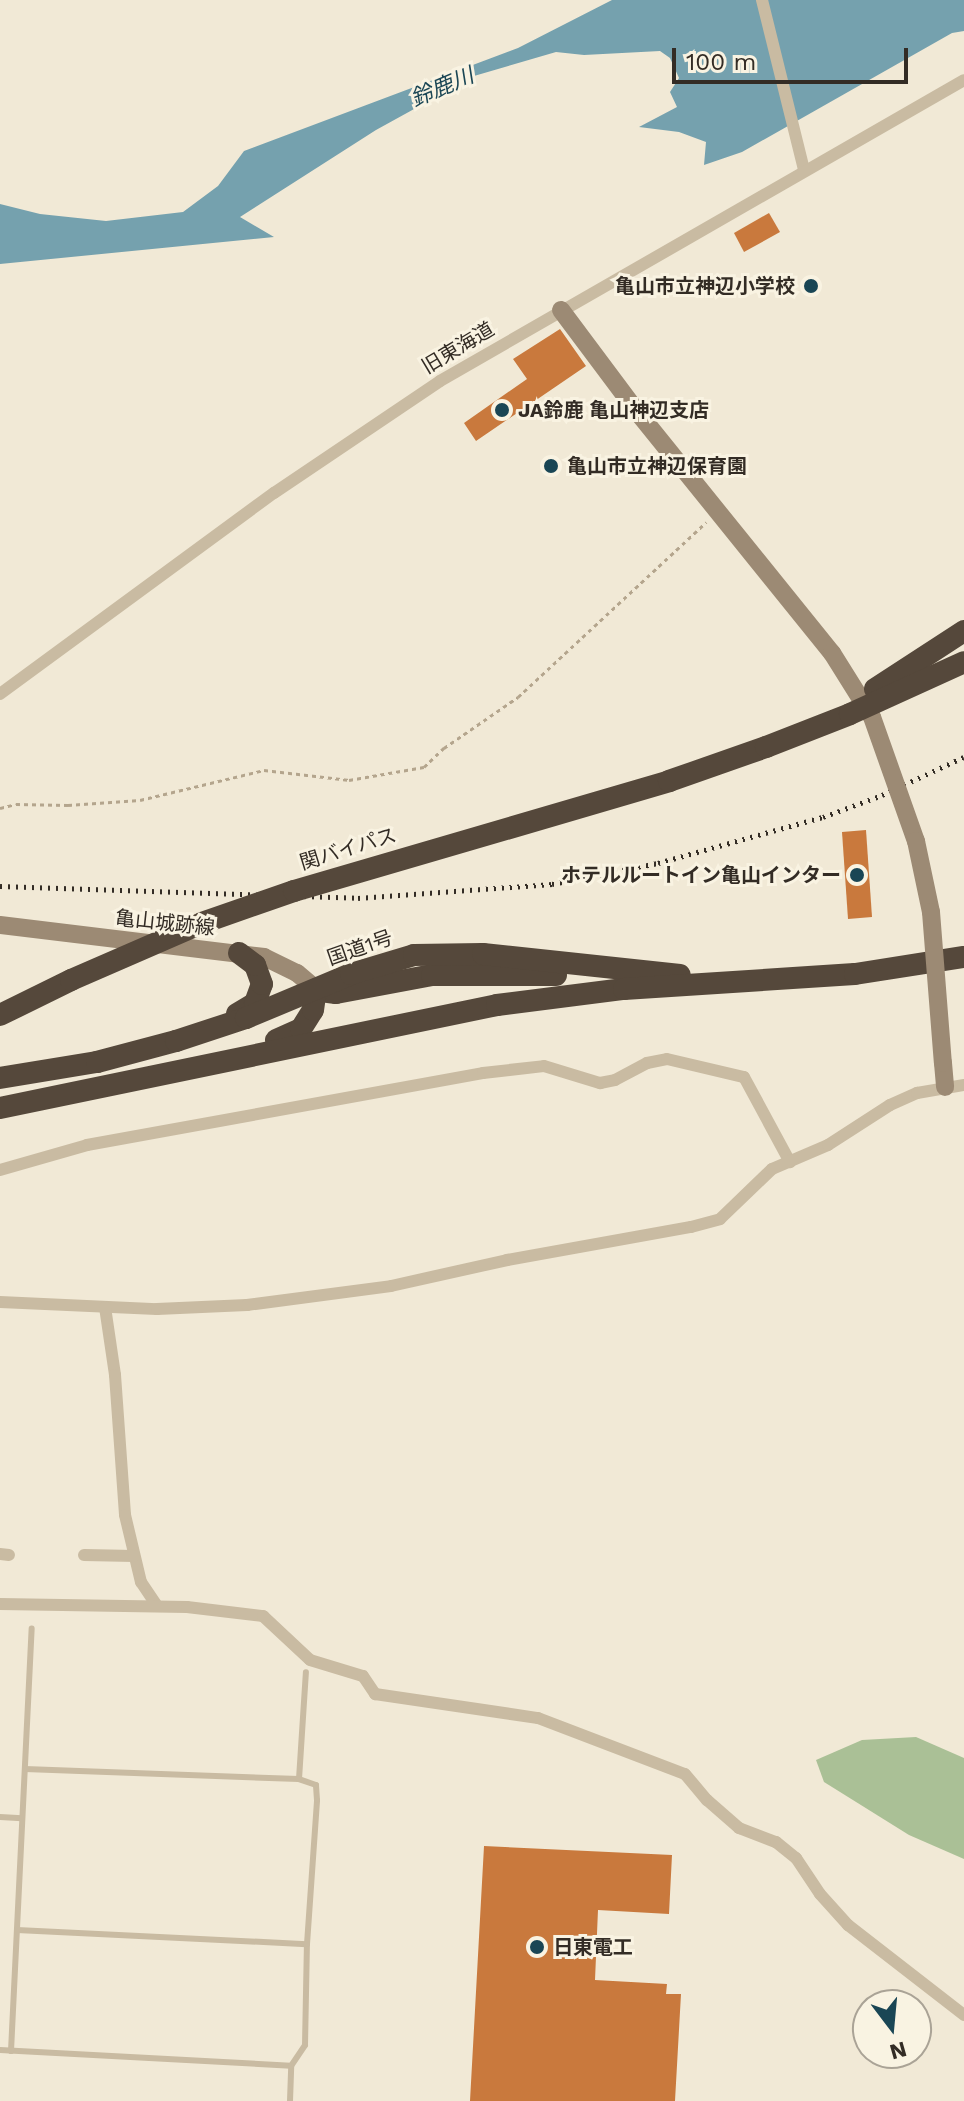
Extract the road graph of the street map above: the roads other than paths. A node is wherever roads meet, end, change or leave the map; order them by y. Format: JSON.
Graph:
{"nodes":[{"id":1,"x":762,"y":0,"type":"edge"},
{"id":2,"x":964,"y":80,"type":"edge"},
{"id":3,"x":804,"y":170,"type":"junction"},
{"id":4,"x":561,"y":310,"type":"junction"},
{"id":5,"x":964,"y":631,"type":"edge"},
{"id":6,"x":964,"y":662,"type":"edge"},
{"id":7,"x":0,"y":694,"type":"edge"},
{"id":8,"x":722,"y":763,"type":"junction"},
{"id":9,"x":0,"y":925,"type":"edge"},
{"id":10,"x":239,"y":953,"type":"junction"},
{"id":11,"x":964,"y":957,"type":"edge"},
{"id":12,"x":749,"y":980,"type":"junction"},
{"id":13,"x":679,"y":985,"type":"junction"},
{"id":14,"x":316,"y":989,"type":"junction"},
{"id":15,"x":0,"y":1015,"type":"edge"},
{"id":16,"x":131,"y":1054,"type":"junction"},
{"id":17,"x":0,"y":1078,"type":"edge"},
{"id":18,"x":954,"y":1086,"type":"edge"},
{"id":19,"x":73,"y":1091,"type":"junction"},
{"id":20,"x":0,"y":1108,"type":"edge"},
{"id":21,"x":790,"y":1162,"type":"junction"},
{"id":22,"x":0,"y":1170,"type":"edge"},
{"id":23,"x":0,"y":1302,"type":"edge"},
{"id":24,"x":105,"y":1307,"type":"junction"},
{"id":25,"x":84,"y":1555,"type":"dead end"},
{"id":26,"x":134,"y":1556,"type":"junction"},
{"id":27,"x":0,"y":1604,"type":"edge"},
{"id":28,"x":157,"y":1606,"type":"junction"},
{"id":29,"x":32,"y":1629,"type":"dead end"},
{"id":30,"x":306,"y":1672,"type":"dead end"},
{"id":31,"x":25,"y":1769,"type":"junction"},
{"id":32,"x":299,"y":1779,"type":"junction"},
{"id":33,"x":0,"y":1817,"type":"edge"},
{"id":34,"x":22,"y":1818,"type":"junction"},
{"id":35,"x":17,"y":1930,"type":"junction"},
{"id":36,"x":307,"y":1944,"type":"junction"},
{"id":37,"x":964,"y":2015,"type":"edge"},
{"id":38,"x":0,"y":2050,"type":"edge"},
{"id":39,"x":11,"y":2051,"type":"junction"},
{"id":40,"x":291,"y":2066,"type":"junction"},
{"id":41,"x":290,"y":2101,"type":"edge"}],
"edges":[{"from":1,"to":3,"type":"street"},
{"from":2,"to":3,"type":"street","name":"旧東海道"},
{"from":3,"to":4,"type":"street","name":"旧東海道"},
{"from":4,"to":7,"type":"street","name":"旧東海道"},
{"from":4,"to":18,"type":"street","bridge":true},
{"from":5,"to":8,"type":"highway","bridge":true},
{"from":6,"to":8,"type":"highway","bridge":true},
{"from":8,"to":15,"type":"highway","name":"関バイパス","bridge":true},
{"from":9,"to":10,"type":"street","name":"亀山城跡線"},
{"from":10,"to":14,"type":"street","name":"亀山城跡線"},
{"from":10,"to":16,"type":"highway"},
{"from":11,"to":12,"type":"highway","name":"国道1号"},
{"from":12,"to":13,"type":"highway","name":"国道1号"},
{"from":12,"to":14,"type":"highway","name":"国道1号"},
{"from":13,"to":14,"type":"highway"},
{"from":13,"to":19,"type":"highway","name":"国道1号"},
{"from":14,"to":16,"type":"highway","name":"国道1号"},
{"from":14,"to":19,"type":"highway"},
{"from":16,"to":17,"type":"highway","name":"国道1号"},
{"from":18,"to":21,"type":"street"},
{"from":19,"to":20,"type":"highway","name":"国道1号"},
{"from":21,"to":22,"type":"street"},
{"from":21,"to":24,"type":"street"},
{"from":23,"to":24,"type":"street"},
{"from":24,"to":26,"type":"street"},
{"from":25,"to":26,"type":"street"},
{"from":26,"to":28,"type":"street"},
{"from":27,"to":28,"type":"street"},
{"from":28,"to":37,"type":"street"},
{"from":29,"to":31,"type":"lane"},
{"from":30,"to":32,"type":"lane"},
{"from":31,"to":32,"type":"lane"},
{"from":31,"to":34,"type":"lane"},
{"from":32,"to":36,"type":"lane"},
{"from":33,"to":34,"type":"lane"},
{"from":34,"to":35,"type":"lane"},
{"from":35,"to":36,"type":"lane"},
{"from":35,"to":39,"type":"lane"},
{"from":36,"to":40,"type":"lane"},
{"from":38,"to":39,"type":"lane"},
{"from":39,"to":40,"type":"lane"},
{"from":40,"to":41,"type":"lane"}]}
